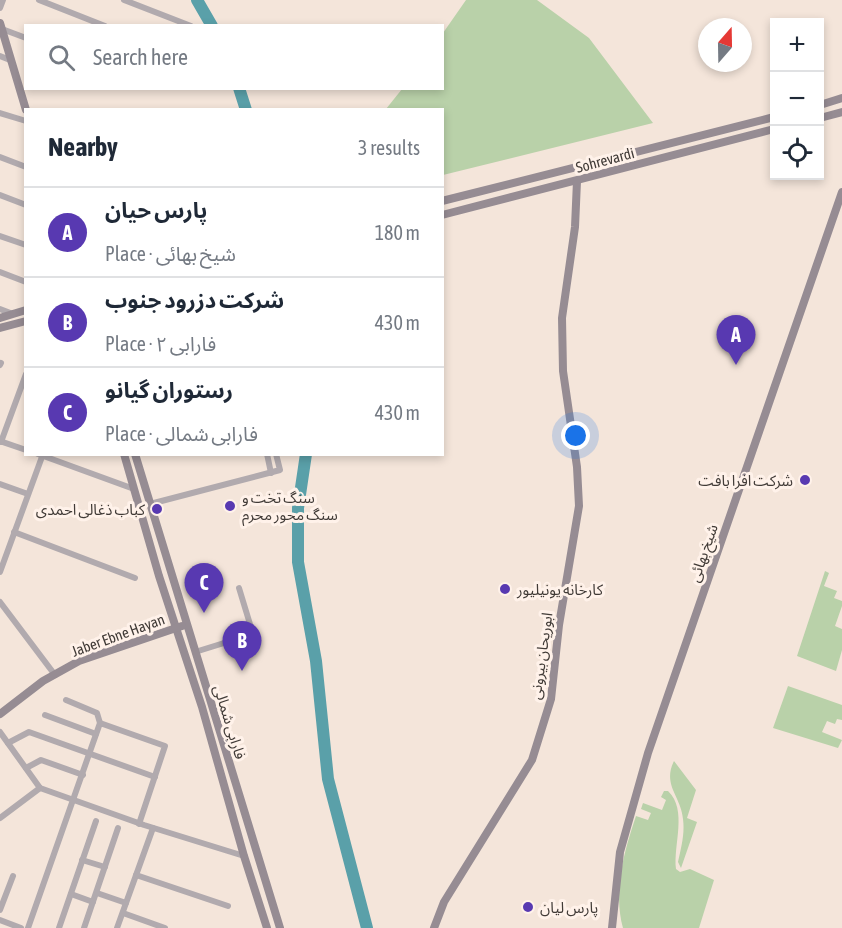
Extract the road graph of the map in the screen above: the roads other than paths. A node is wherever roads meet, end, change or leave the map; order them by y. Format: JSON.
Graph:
{"nodes":[{"id":1,"x":3,"y":0,"type":"edge"},
{"id":2,"x":39,"y":0,"type":"edge"},
{"id":3,"x":124,"y":0,"type":"edge"},
{"id":4,"x":0,"y":8,"type":"edge"},
{"id":5,"x":100,"y":24,"type":"edge"},
{"id":6,"x":186,"y":24,"type":"edge"},
{"id":7,"x":1,"y":26,"type":"edge"},
{"id":8,"x":24,"y":37,"type":"edge"},
{"id":9,"x":0,"y":56,"type":"edge"},
{"id":10,"x":10,"y":60,"type":"junction"},
{"id":11,"x":23,"y":89,"type":"edge"},
{"id":12,"x":842,"y":98,"type":"edge"},
{"id":13,"x":824,"y":103,"type":"edge"},
{"id":14,"x":26,"y":108,"type":"edge"},
{"id":15,"x":842,"y":112,"type":"edge"},
{"id":16,"x":0,"y":113,"type":"edge"},
{"id":17,"x":824,"y":117,"type":"edge"},
{"id":18,"x":770,"y":118,"type":"edge"},
{"id":19,"x":24,"y":120,"type":"edge"},
{"id":20,"x":770,"y":130,"type":"edge"},
{"id":21,"x":0,"y":157,"type":"edge"},
{"id":22,"x":24,"y":166,"type":"edge"},
{"id":23,"x":577,"y":181,"type":"junction"},
{"id":24,"x":842,"y":192,"type":"edge"},
{"id":25,"x":0,"y":195,"type":"edge"},
{"id":26,"x":444,"y":200,"type":"edge"},
{"id":27,"x":24,"y":204,"type":"edge"},
{"id":28,"x":444,"y":214,"type":"edge"},
{"id":29,"x":0,"y":236,"type":"edge"},
{"id":30,"x":24,"y":244,"type":"edge"},
{"id":31,"x":0,"y":272,"type":"edge"},
{"id":32,"x":24,"y":281,"type":"edge"},
{"id":33,"x":0,"y":309,"type":"edge"},
{"id":34,"x":24,"y":311,"type":"edge"},
{"id":35,"x":13,"y":314,"type":"junction"},
{"id":36,"x":0,"y":318,"type":"edge"},
{"id":37,"x":24,"y":322,"type":"edge"},
{"id":38,"x":0,"y":328,"type":"edge"},
{"id":39,"x":24,"y":379,"type":"edge"},
{"id":40,"x":0,"y":442,"type":"edge"},
{"id":41,"x":24,"y":449,"type":"edge"},
{"id":42,"x":41,"y":456,"type":"edge"},
{"id":43,"x":44,"y":456,"type":"edge"},
{"id":44,"x":125,"y":456,"type":"edge"},
{"id":45,"x":136,"y":456,"type":"edge"},
{"id":46,"x":267,"y":456,"type":"edge"},
{"id":47,"x":276,"y":456,"type":"edge"},
{"id":48,"x":271,"y":472,"type":"junction"},
{"id":49,"x":0,"y":484,"type":"edge"},
{"id":50,"x":135,"y":489,"type":"junction"},
{"id":51,"x":28,"y":494,"type":"junction"},
{"id":52,"x":150,"y":504,"type":"junction"},
{"id":53,"x":14,"y":532,"type":"junction"},
{"id":54,"x":2,"y":560,"type":"edge"},
{"id":55,"x":0,"y":572,"type":"edge"},
{"id":56,"x":135,"y":578,"type":"dead end"},
{"id":57,"x":240,"y":588,"type":"dead end"},
{"id":58,"x":0,"y":602,"type":"edge"},
{"id":59,"x":187,"y":624,"type":"junction"},
{"id":60,"x":177,"y":627,"type":"junction"},
{"id":61,"x":195,"y":652,"type":"junction"},
{"id":62,"x":55,"y":675,"type":"junction"},
{"id":63,"x":66,"y":700,"type":"dead end"},
{"id":64,"x":0,"y":714,"type":"edge"},
{"id":65,"x":45,"y":716,"type":"dead end"},
{"id":66,"x":100,"y":723,"type":"junction"},
{"id":67,"x":0,"y":732,"type":"edge"},
{"id":68,"x":96,"y":735,"type":"junction"},
{"id":69,"x":8,"y":743,"type":"junction"},
{"id":70,"x":90,"y":755,"type":"junction"},
{"id":71,"x":26,"y":768,"type":"junction"},
{"id":72,"x":83,"y":775,"type":"junction"},
{"id":73,"x":154,"y":777,"type":"junction"},
{"id":74,"x":40,"y":788,"type":"junction"},
{"id":75,"x":74,"y":801,"type":"junction"},
{"id":76,"x":0,"y":818,"type":"edge"},
{"id":77,"x":96,"y":821,"type":"dead end"},
{"id":78,"x":139,"y":824,"type":"junction"},
{"id":79,"x":118,"y":828,"type":"dead end"},
{"id":80,"x":153,"y":828,"type":"junction"},
{"id":81,"x":244,"y":856,"type":"junction"},
{"id":82,"x":82,"y":860,"type":"junction"},
{"id":83,"x":105,"y":867,"type":"junction"},
{"id":84,"x":136,"y":875,"type":"junction"},
{"id":85,"x":13,"y":876,"type":"dead end"},
{"id":86,"x":96,"y":893,"type":"junction"},
{"id":87,"x":71,"y":894,"type":"junction"},
{"id":88,"x":93,"y":902,"type":"junction"},
{"id":89,"x":126,"y":903,"type":"junction"},
{"id":90,"x":228,"y":906,"type":"dead end"},
{"id":91,"x":0,"y":910,"type":"edge"},
{"id":92,"x":123,"y":913,"type":"junction"},
{"id":93,"x":0,"y":921,"type":"edge"},
{"id":94,"x":18,"y":928,"type":"edge"},
{"id":95,"x":28,"y":928,"type":"edge"},
{"id":96,"x":59,"y":928,"type":"edge"},
{"id":97,"x":84,"y":928,"type":"edge"},
{"id":98,"x":117,"y":928,"type":"edge"},
{"id":99,"x":165,"y":928,"type":"edge"},
{"id":100,"x":267,"y":928,"type":"edge"},
{"id":101,"x":280,"y":928,"type":"edge"},
{"id":102,"x":434,"y":928,"type":"edge"},
{"id":103,"x":612,"y":928,"type":"edge"}],
"edges":[{"from":1,"to":4,"type":"street"},
{"from":2,"to":5,"type":"street"},
{"from":3,"to":6,"type":"street"},
{"from":7,"to":8,"type":"street"},
{"from":7,"to":10,"type":"street"},
{"from":9,"to":10,"type":"street"},
{"from":10,"to":11,"type":"street"},
{"from":11,"to":14,"type":"street"},
{"from":12,"to":13,"type":"street"},
{"from":15,"to":17,"type":"street"},
{"from":16,"to":19,"type":"street"},
{"from":18,"to":26,"type":"street","name":"Sohrevardi"},
{"from":20,"to":23,"type":"street","name":"Sohrevardi"},
{"from":21,"to":22,"type":"street"},
{"from":23,"to":28,"type":"street","name":"Sohrevardi"},
{"from":23,"to":102,"type":"street","name":"ابوریحان بیرونی"},
{"from":24,"to":103,"type":"street","name":"شیخ بهائی"},
{"from":25,"to":27,"type":"street"},
{"from":29,"to":30,"type":"street"},
{"from":31,"to":32,"type":"street"},
{"from":33,"to":35,"type":"street"},
{"from":34,"to":35,"type":"street"},
{"from":35,"to":36,"type":"street"},
{"from":37,"to":38,"type":"street"},
{"from":39,"to":40,"type":"street"},
{"from":40,"to":41,"type":"street"},
{"from":42,"to":51,"type":"street"},
{"from":43,"to":50,"type":"street"},
{"from":44,"to":50,"type":"street","name":"فارابی شمالی"},
{"from":45,"to":52,"type":"street","name":"فارابی شمالی"},
{"from":46,"to":48,"type":"street"},
{"from":47,"to":48,"type":"street"},
{"from":48,"to":52,"type":"street"},
{"from":49,"to":51,"type":"street"},
{"from":50,"to":60,"type":"street","name":"فارابی شمالی"},
{"from":51,"to":53,"type":"street"},
{"from":52,"to":59,"type":"street","name":"فارابی شمالی"},
{"from":53,"to":54,"type":"street"},
{"from":53,"to":56,"type":"street"},
{"from":54,"to":55,"type":"street"},
{"from":57,"to":61,"type":"street"},
{"from":58,"to":62,"type":"street"},
{"from":59,"to":60,"type":"street","name":"Jaber Ebne Hayan"},
{"from":59,"to":61,"type":"street","name":"فارابی شمالی"},
{"from":60,"to":62,"type":"street","name":"Jaber Ebne Hayan"},
{"from":60,"to":81,"type":"street","name":"فارابی شمالی"},
{"from":61,"to":101,"type":"street","name":"فارابی شمالی"},
{"from":62,"to":64,"type":"street","name":"Jaber Ebne Hayan"},
{"from":63,"to":66,"type":"street"},
{"from":65,"to":68,"type":"street"},
{"from":66,"to":68,"type":"street"},
{"from":66,"to":73,"type":"street"},
{"from":67,"to":69,"type":"street"},
{"from":68,"to":70,"type":"street"},
{"from":69,"to":70,"type":"street"},
{"from":69,"to":71,"type":"street"},
{"from":70,"to":72,"type":"street"},
{"from":70,"to":73,"type":"street"},
{"from":71,"to":72,"type":"street"},
{"from":71,"to":74,"type":"street"},
{"from":72,"to":75,"type":"street"},
{"from":73,"to":78,"type":"street"},
{"from":74,"to":75,"type":"street"},
{"from":74,"to":76,"type":"street"},
{"from":75,"to":78,"type":"street"},
{"from":75,"to":95,"type":"street"},
{"from":77,"to":82,"type":"street"},
{"from":78,"to":80,"type":"street"},
{"from":79,"to":83,"type":"street"},
{"from":80,"to":81,"type":"street"},
{"from":80,"to":84,"type":"street"},
{"from":81,"to":100,"type":"street","name":"فارابی شمالی"},
{"from":82,"to":83,"type":"street"},
{"from":82,"to":87,"type":"street"},
{"from":83,"to":86,"type":"street"},
{"from":84,"to":89,"type":"street"},
{"from":84,"to":90,"type":"street"},
{"from":85,"to":91,"type":"street"},
{"from":86,"to":88,"type":"street"},
{"from":86,"to":89,"type":"street"},
{"from":87,"to":88,"type":"street"},
{"from":87,"to":96,"type":"street"},
{"from":88,"to":97,"type":"street"},
{"from":89,"to":92,"type":"street"},
{"from":92,"to":98,"type":"street"},
{"from":92,"to":99,"type":"street"},
{"from":93,"to":94,"type":"street"}]}
